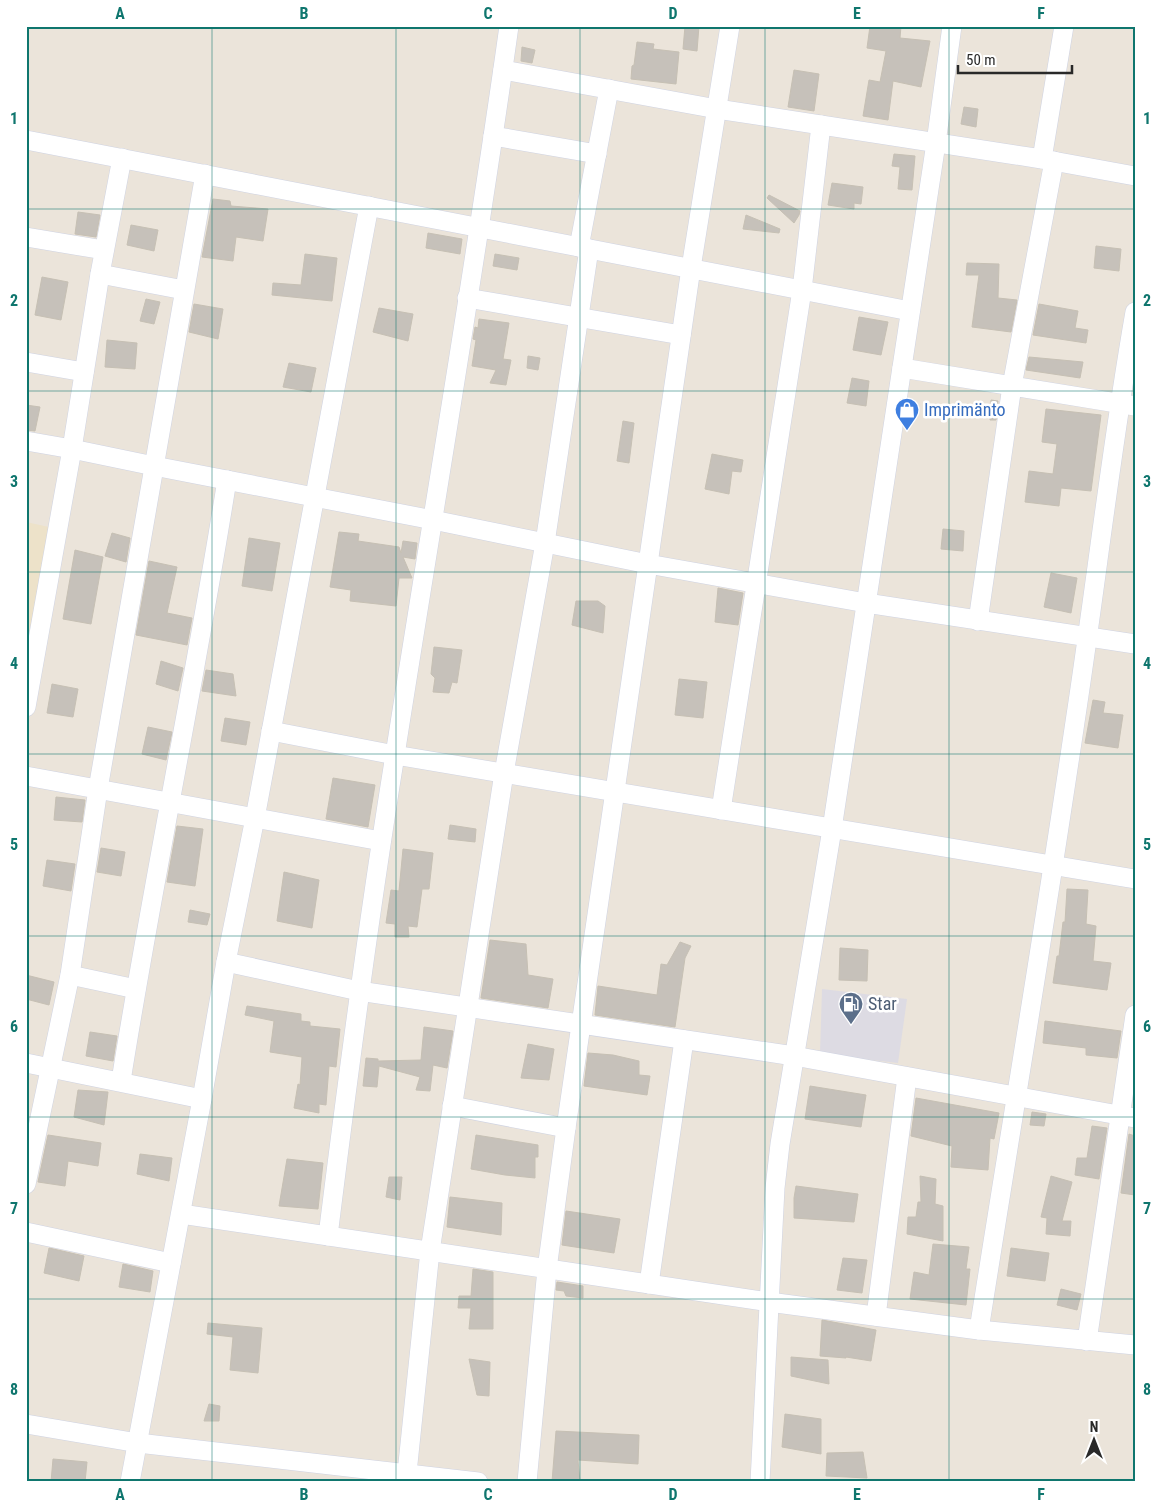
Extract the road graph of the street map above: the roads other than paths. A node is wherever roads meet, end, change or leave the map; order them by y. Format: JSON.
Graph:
{"nodes":[{"id":1,"x":509,"y":26,"type":"edge"},
{"id":2,"x":730,"y":26,"type":"edge"},
{"id":3,"x":952,"y":26,"type":"edge"},
{"id":4,"x":1064,"y":26,"type":"edge"},
{"id":5,"x":503,"y":70,"type":"junction"},
{"id":6,"x":609,"y":89,"type":"junction"},
{"id":7,"x":717,"y":108,"type":"junction"},
{"id":8,"x":821,"y":125,"type":"junction"},
{"id":9,"x":493,"y":136,"type":"junction"},
{"id":10,"x":26,"y":140,"type":"edge"},
{"id":11,"x":936,"y":143,"type":"junction"},
{"id":12,"x":597,"y":154,"type":"junction"},
{"id":13,"x":122,"y":158,"type":"junction"},
{"id":14,"x":1048,"y":160,"type":"junction"},
{"id":15,"x":205,"y":174,"type":"junction"},
{"id":16,"x":1135,"y":176,"type":"edge"},
{"id":17,"x":369,"y":206,"type":"junction"},
{"id":18,"x":478,"y":227,"type":"junction"},
{"id":19,"x":26,"y":237,"type":"edge"},
{"id":20,"x":584,"y":248,"type":"junction"},
{"id":21,"x":104,"y":250,"type":"junction"},
{"id":22,"x":691,"y":268,"type":"junction"},
{"id":23,"x":100,"y":274,"type":"junction"},
{"id":24,"x":184,"y":290,"type":"junction"},
{"id":25,"x":802,"y":290,"type":"junction"},
{"id":26,"x":467,"y":298,"type":"junction"},
{"id":27,"x":910,"y":311,"type":"junction"},
{"id":28,"x":1135,"y":312,"type":"edge"},
{"id":29,"x":578,"y":317,"type":"junction"},
{"id":30,"x":681,"y":335,"type":"junction"},
{"id":31,"x":26,"y":362,"type":"edge"},
{"id":32,"x":902,"y":368,"type":"junction"},
{"id":33,"x":84,"y":372,"type":"junction"},
{"id":34,"x":1012,"y":386,"type":"junction"},
{"id":35,"x":1127,"y":405,"type":"edge"},
{"id":36,"x":26,"y":441,"type":"edge"},
{"id":37,"x":72,"y":449,"type":"junction"},
{"id":38,"x":154,"y":466,"type":"junction"},
{"id":39,"x":227,"y":480,"type":"junction"},
{"id":40,"x":314,"y":497,"type":"junction"},
{"id":41,"x":433,"y":520,"type":"junction"},
{"id":42,"x":545,"y":542,"type":"junction"},
{"id":43,"x":648,"y":564,"type":"junction"},
{"id":44,"x":757,"y":583,"type":"junction"},
{"id":45,"x":866,"y":603,"type":"junction"},
{"id":46,"x":978,"y":621,"type":"junction"},
{"id":47,"x":1088,"y":638,"type":"junction"},
{"id":48,"x":1135,"y":644,"type":"edge"},
{"id":49,"x":26,"y":707,"type":"edge"},
{"id":50,"x":271,"y":732,"type":"junction"},
{"id":51,"x":394,"y":755,"type":"junction"},
{"id":52,"x":504,"y":773,"type":"junction"},
{"id":53,"x":26,"y":776,"type":"edge"},
{"id":54,"x":98,"y":789,"type":"junction"},
{"id":55,"x":615,"y":792,"type":"junction"},
{"id":56,"x":169,"y":801,"type":"junction"},
{"id":57,"x":721,"y":810,"type":"junction"},
{"id":58,"x":255,"y":818,"type":"junction"},
{"id":59,"x":832,"y":829,"type":"junction"},
{"id":60,"x":382,"y":841,"type":"junction"},
{"id":61,"x":1054,"y":866,"type":"junction"},
{"id":62,"x":1135,"y":879,"type":"edge"},
{"id":63,"x":226,"y":962,"type":"junction"},
{"id":64,"x":70,"y":975,"type":"junction"},
{"id":65,"x":136,"y":989,"type":"junction"},
{"id":66,"x":359,"y":991,"type":"junction"},
{"id":67,"x":467,"y":1007,"type":"junction"},
{"id":68,"x":1135,"y":1015,"type":"edge"},
{"id":69,"x":581,"y":1024,"type":"junction"},
{"id":70,"x":684,"y":1040,"type":"junction"},
{"id":71,"x":794,"y":1056,"type":"junction"},
{"id":72,"x":26,"y":1063,"type":"edge"},
{"id":73,"x":50,"y":1068,"type":"junction"},
{"id":74,"x":907,"y":1077,"type":"junction"},
{"id":75,"x":121,"y":1081,"type":"junction"},
{"id":76,"x":1016,"y":1096,"type":"junction"},
{"id":77,"x":202,"y":1098,"type":"junction"},
{"id":78,"x":452,"y":1106,"type":"junction"},
{"id":79,"x":1127,"y":1117,"type":"edge"},
{"id":80,"x":566,"y":1128,"type":"junction"},
{"id":81,"x":26,"y":1184,"type":"edge"},
{"id":82,"x":181,"y":1214,"type":"junction"},
{"id":83,"x":26,"y":1232,"type":"edge"},
{"id":84,"x":328,"y":1236,"type":"junction"},
{"id":85,"x":430,"y":1251,"type":"junction"},
{"id":86,"x":171,"y":1263,"type":"junction"},
{"id":87,"x":547,"y":1269,"type":"junction"},
{"id":88,"x":649,"y":1284,"type":"junction"},
{"id":89,"x":769,"y":1302,"type":"junction"},
{"id":90,"x":876,"y":1316,"type":"junction"},
{"id":91,"x":979,"y":1330,"type":"junction"},
{"id":92,"x":1088,"y":1341,"type":"junction"},
{"id":93,"x":1135,"y":1345,"type":"edge"},
{"id":94,"x":26,"y":1424,"type":"edge"},
{"id":95,"x":138,"y":1443,"type":"junction"},
{"id":96,"x":332,"y":1474,"type":"edge"},
{"id":97,"x":407,"y":1474,"type":"junction"},
{"id":98,"x":130,"y":1482,"type":"edge"},
{"id":99,"x":478,"y":1482,"type":"edge"},
{"id":100,"x":526,"y":1482,"type":"edge"},
{"id":101,"x":760,"y":1482,"type":"edge"}],
"edges":[{"from":1,"to":5,"type":"street"},
{"from":2,"to":7,"type":"street"},
{"from":3,"to":11,"type":"street"},
{"from":4,"to":14,"type":"street"},
{"from":5,"to":6,"type":"street"},
{"from":5,"to":9,"type":"street"},
{"from":6,"to":7,"type":"street"},
{"from":6,"to":12,"type":"street"},
{"from":7,"to":8,"type":"street"},
{"from":7,"to":22,"type":"street"},
{"from":8,"to":11,"type":"street"},
{"from":8,"to":25,"type":"street"},
{"from":9,"to":12,"type":"street"},
{"from":9,"to":18,"type":"street"},
{"from":10,"to":13,"type":"street"},
{"from":11,"to":14,"type":"street"},
{"from":11,"to":27,"type":"street"},
{"from":12,"to":20,"type":"street"},
{"from":13,"to":15,"type":"street"},
{"from":13,"to":21,"type":"street"},
{"from":14,"to":16,"type":"street"},
{"from":14,"to":34,"type":"street"},
{"from":15,"to":17,"type":"street"},
{"from":15,"to":24,"type":"street"},
{"from":17,"to":18,"type":"street"},
{"from":17,"to":40,"type":"street"},
{"from":18,"to":20,"type":"street"},
{"from":18,"to":26,"type":"street"},
{"from":19,"to":21,"type":"street"},
{"from":20,"to":22,"type":"street"},
{"from":20,"to":29,"type":"street"},
{"from":21,"to":23,"type":"street"},
{"from":22,"to":25,"type":"street"},
{"from":22,"to":30,"type":"street"},
{"from":23,"to":24,"type":"street"},
{"from":23,"to":33,"type":"street"},
{"from":24,"to":38,"type":"street"},
{"from":25,"to":27,"type":"street"},
{"from":25,"to":44,"type":"street"},
{"from":26,"to":29,"type":"street"},
{"from":26,"to":41,"type":"street"},
{"from":27,"to":32,"type":"street"},
{"from":28,"to":35,"type":"street"},
{"from":29,"to":30,"type":"street"},
{"from":29,"to":42,"type":"street"},
{"from":30,"to":43,"type":"street"},
{"from":31,"to":33,"type":"street"},
{"from":32,"to":34,"type":"street"},
{"from":32,"to":45,"type":"street"},
{"from":33,"to":37,"type":"street"},
{"from":34,"to":35,"type":"street"},
{"from":34,"to":46,"type":"street"},
{"from":35,"to":47,"type":"street"},
{"from":36,"to":37,"type":"street"},
{"from":37,"to":38,"type":"street"},
{"from":37,"to":49,"type":"street"},
{"from":38,"to":39,"type":"street"},
{"from":38,"to":54,"type":"street"},
{"from":39,"to":40,"type":"street"},
{"from":39,"to":56,"type":"street"},
{"from":40,"to":41,"type":"street"},
{"from":40,"to":50,"type":"street"},
{"from":41,"to":42,"type":"street"},
{"from":41,"to":51,"type":"street"},
{"from":42,"to":43,"type":"street"},
{"from":42,"to":52,"type":"street"},
{"from":43,"to":44,"type":"street"},
{"from":43,"to":55,"type":"street"},
{"from":44,"to":45,"type":"street"},
{"from":44,"to":57,"type":"street"},
{"from":45,"to":46,"type":"street"},
{"from":45,"to":59,"type":"street"},
{"from":46,"to":47,"type":"street"},
{"from":47,"to":48,"type":"street"},
{"from":47,"to":61,"type":"street"},
{"from":50,"to":51,"type":"street"},
{"from":50,"to":58,"type":"street"},
{"from":51,"to":52,"type":"street"},
{"from":51,"to":60,"type":"street"},
{"from":52,"to":55,"type":"street"},
{"from":52,"to":67,"type":"street"},
{"from":53,"to":54,"type":"street"},
{"from":54,"to":56,"type":"street"},
{"from":54,"to":64,"type":"street"},
{"from":55,"to":57,"type":"street"},
{"from":55,"to":69,"type":"street"},
{"from":56,"to":58,"type":"street"},
{"from":56,"to":65,"type":"street"},
{"from":57,"to":59,"type":"street"},
{"from":58,"to":60,"type":"street"},
{"from":58,"to":63,"type":"street"},
{"from":59,"to":61,"type":"street"},
{"from":59,"to":71,"type":"street"},
{"from":60,"to":66,"type":"street"},
{"from":61,"to":62,"type":"street"},
{"from":61,"to":76,"type":"street"},
{"from":63,"to":66,"type":"street"},
{"from":63,"to":77,"type":"street"},
{"from":64,"to":65,"type":"street"},
{"from":64,"to":73,"type":"street"},
{"from":65,"to":75,"type":"street"},
{"from":66,"to":67,"type":"street"},
{"from":66,"to":84,"type":"street"},
{"from":67,"to":69,"type":"street"},
{"from":67,"to":78,"type":"street"},
{"from":68,"to":79,"type":"street"},
{"from":69,"to":70,"type":"street"},
{"from":69,"to":80,"type":"street"},
{"from":70,"to":71,"type":"street"},
{"from":70,"to":88,"type":"street"},
{"from":71,"to":74,"type":"street"},
{"from":71,"to":89,"type":"street"},
{"from":72,"to":73,"type":"street"},
{"from":73,"to":75,"type":"street"},
{"from":73,"to":81,"type":"street"},
{"from":74,"to":76,"type":"street"},
{"from":74,"to":90,"type":"street"},
{"from":75,"to":77,"type":"street"},
{"from":76,"to":79,"type":"street"},
{"from":76,"to":91,"type":"street"},
{"from":77,"to":82,"type":"street"},
{"from":78,"to":80,"type":"street"},
{"from":78,"to":85,"type":"street"},
{"from":79,"to":92,"type":"street"},
{"from":80,"to":87,"type":"street"},
{"from":82,"to":84,"type":"street"},
{"from":82,"to":86,"type":"street"},
{"from":83,"to":86,"type":"street"},
{"from":84,"to":85,"type":"street"},
{"from":85,"to":87,"type":"street"},
{"from":85,"to":97,"type":"street"},
{"from":86,"to":95,"type":"street"},
{"from":87,"to":88,"type":"street"},
{"from":87,"to":100,"type":"street"},
{"from":88,"to":89,"type":"street"},
{"from":89,"to":90,"type":"street"},
{"from":89,"to":101,"type":"street"},
{"from":90,"to":91,"type":"street"},
{"from":91,"to":92,"type":"street"},
{"from":92,"to":93,"type":"street"},
{"from":94,"to":95,"type":"street"},
{"from":95,"to":96,"type":"street"},
{"from":95,"to":98,"type":"street"},
{"from":96,"to":97,"type":"street"},
{"from":97,"to":99,"type":"street"}]}
